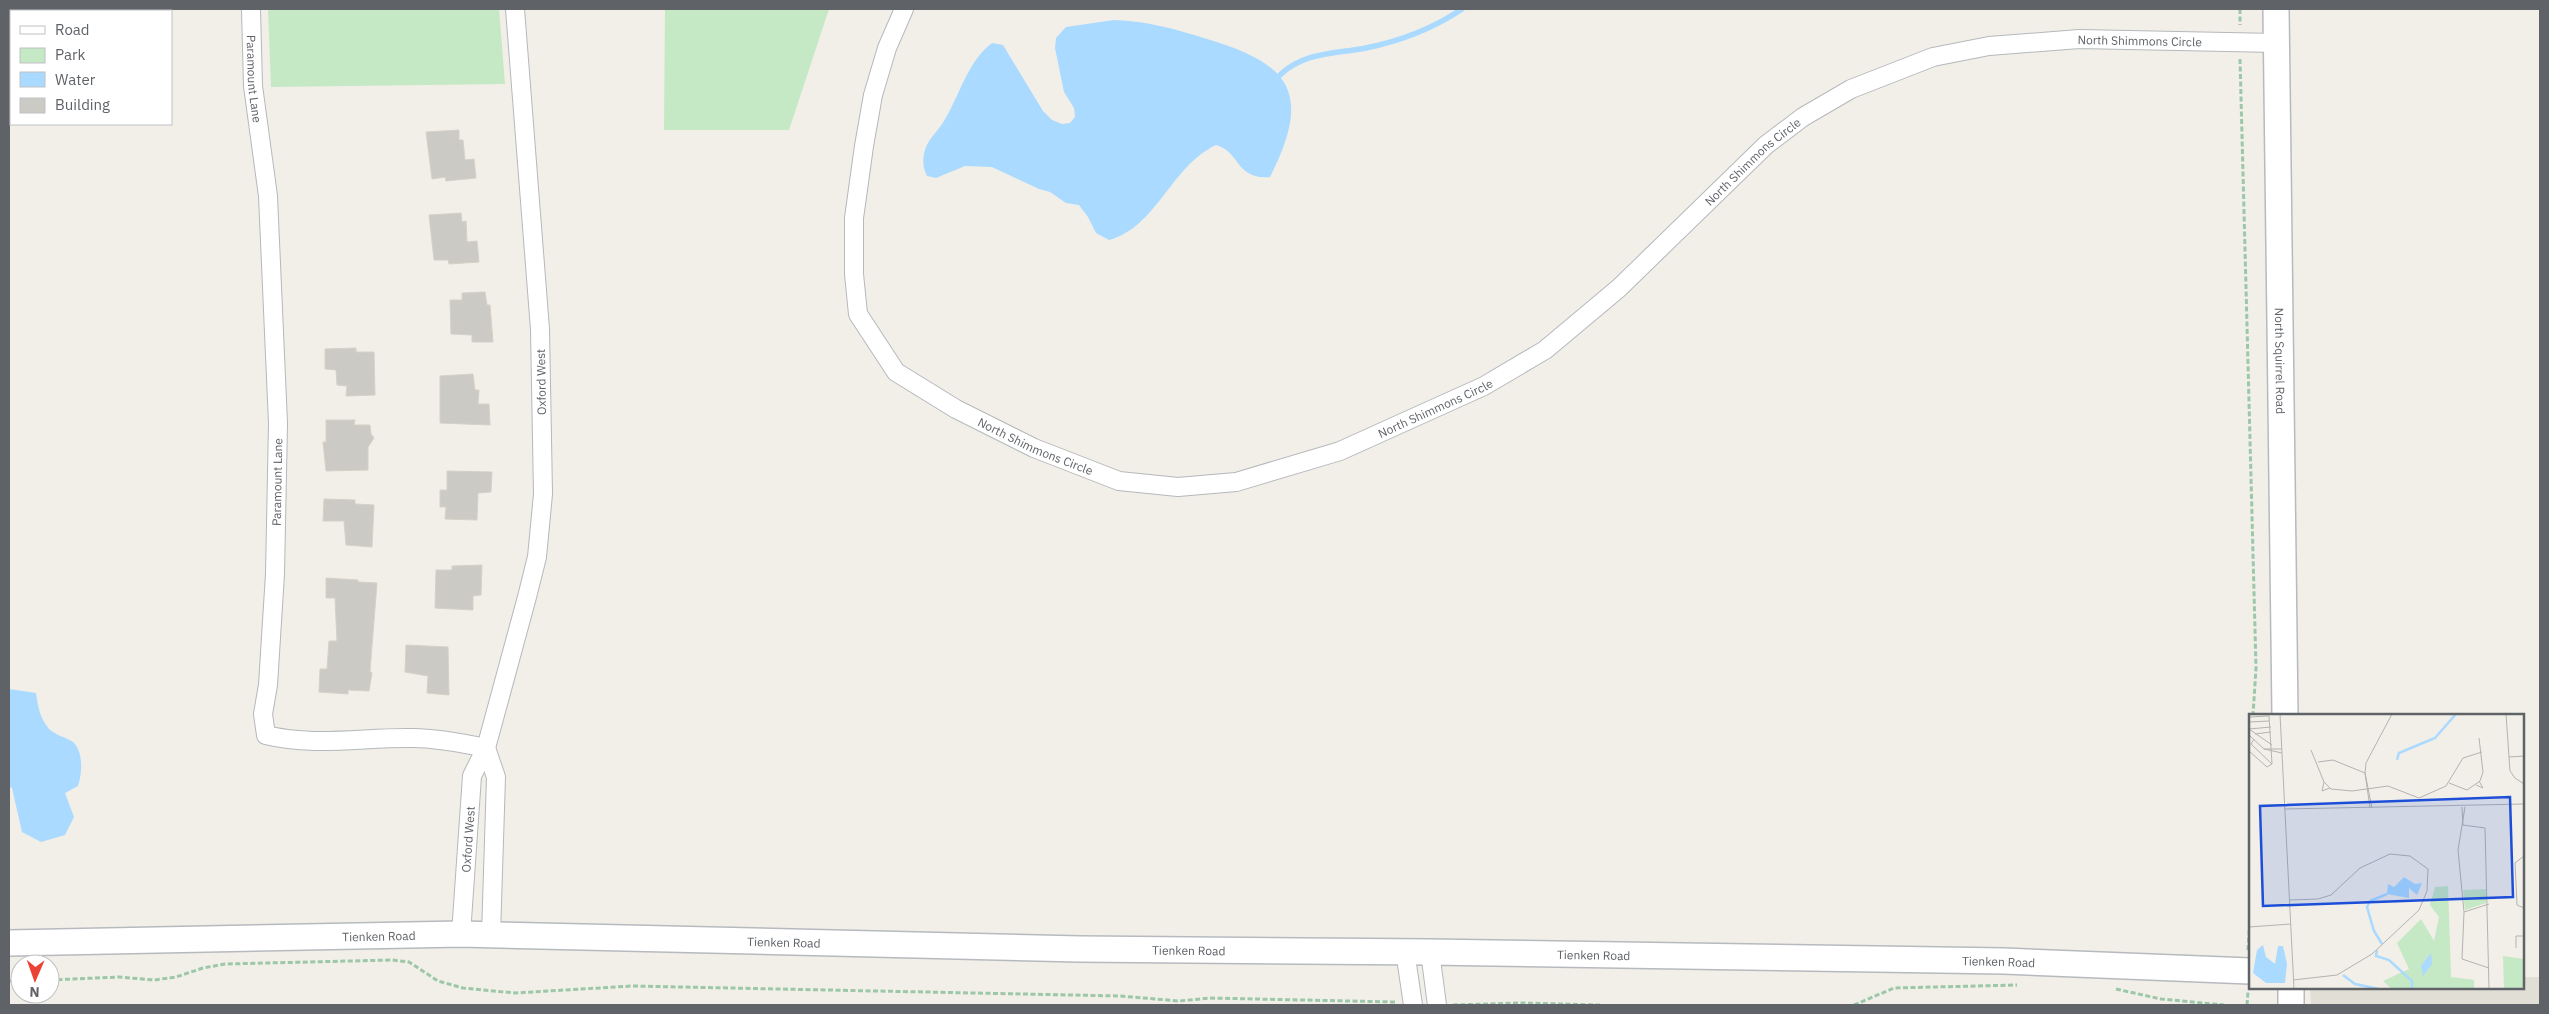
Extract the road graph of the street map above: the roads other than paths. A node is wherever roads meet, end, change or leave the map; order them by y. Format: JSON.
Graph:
{"nodes":[{"id":1,"x":251,"y":9,"type":"edge"},
{"id":2,"x":515,"y":9,"type":"edge"},
{"id":3,"x":904,"y":9,"type":"edge"},
{"id":4,"x":2276,"y":9,"type":"edge"},
{"id":5,"x":2276,"y":43,"type":"junction"},
{"id":6,"x":2285,"y":714,"type":"edge"},
{"id":7,"x":486,"y":748,"type":"junction"},
{"id":8,"x":461,"y":934,"type":"junction"},
{"id":9,"x":491,"y":935,"type":"junction"},
{"id":10,"x":9,"y":943,"type":"edge"},
{"id":11,"x":1405,"y":951,"type":"junction"},
{"id":12,"x":1430,"y":952,"type":"junction"},
{"id":13,"x":2249,"y":959,"type":"edge"},
{"id":14,"x":2291,"y":989,"type":"edge"},
{"id":15,"x":1413,"y":1004,"type":"edge"},
{"id":16,"x":1437,"y":1005,"type":"edge"},
{"id":17,"x":2291,"y":1005,"type":"edge"}],
"edges":[{"from":1,"to":7,"type":"street","name":"Paramount Lane"},
{"from":2,"to":7,"type":"street","name":"Oxford West"},
{"from":3,"to":5,"type":"street","name":"North Shimmons Circle"},
{"from":4,"to":5,"type":"street","name":"North Squirrel Road"},
{"from":5,"to":6,"type":"street","name":"North Squirrel Road"},
{"from":7,"to":8,"type":"street","name":"Oxford West"},
{"from":7,"to":9,"type":"street","name":"Oxford West"},
{"from":8,"to":9,"type":"street","name":"Tienken Road"},
{"from":8,"to":10,"type":"street","name":"Tienken Road"},
{"from":9,"to":11,"type":"street","name":"Tienken Road"},
{"from":11,"to":12,"type":"street","name":"Tienken Road"},
{"from":11,"to":15,"type":"street"},
{"from":12,"to":13,"type":"street","name":"Tienken Road"},
{"from":12,"to":16,"type":"street"},
{"from":14,"to":17,"type":"street"}]}
